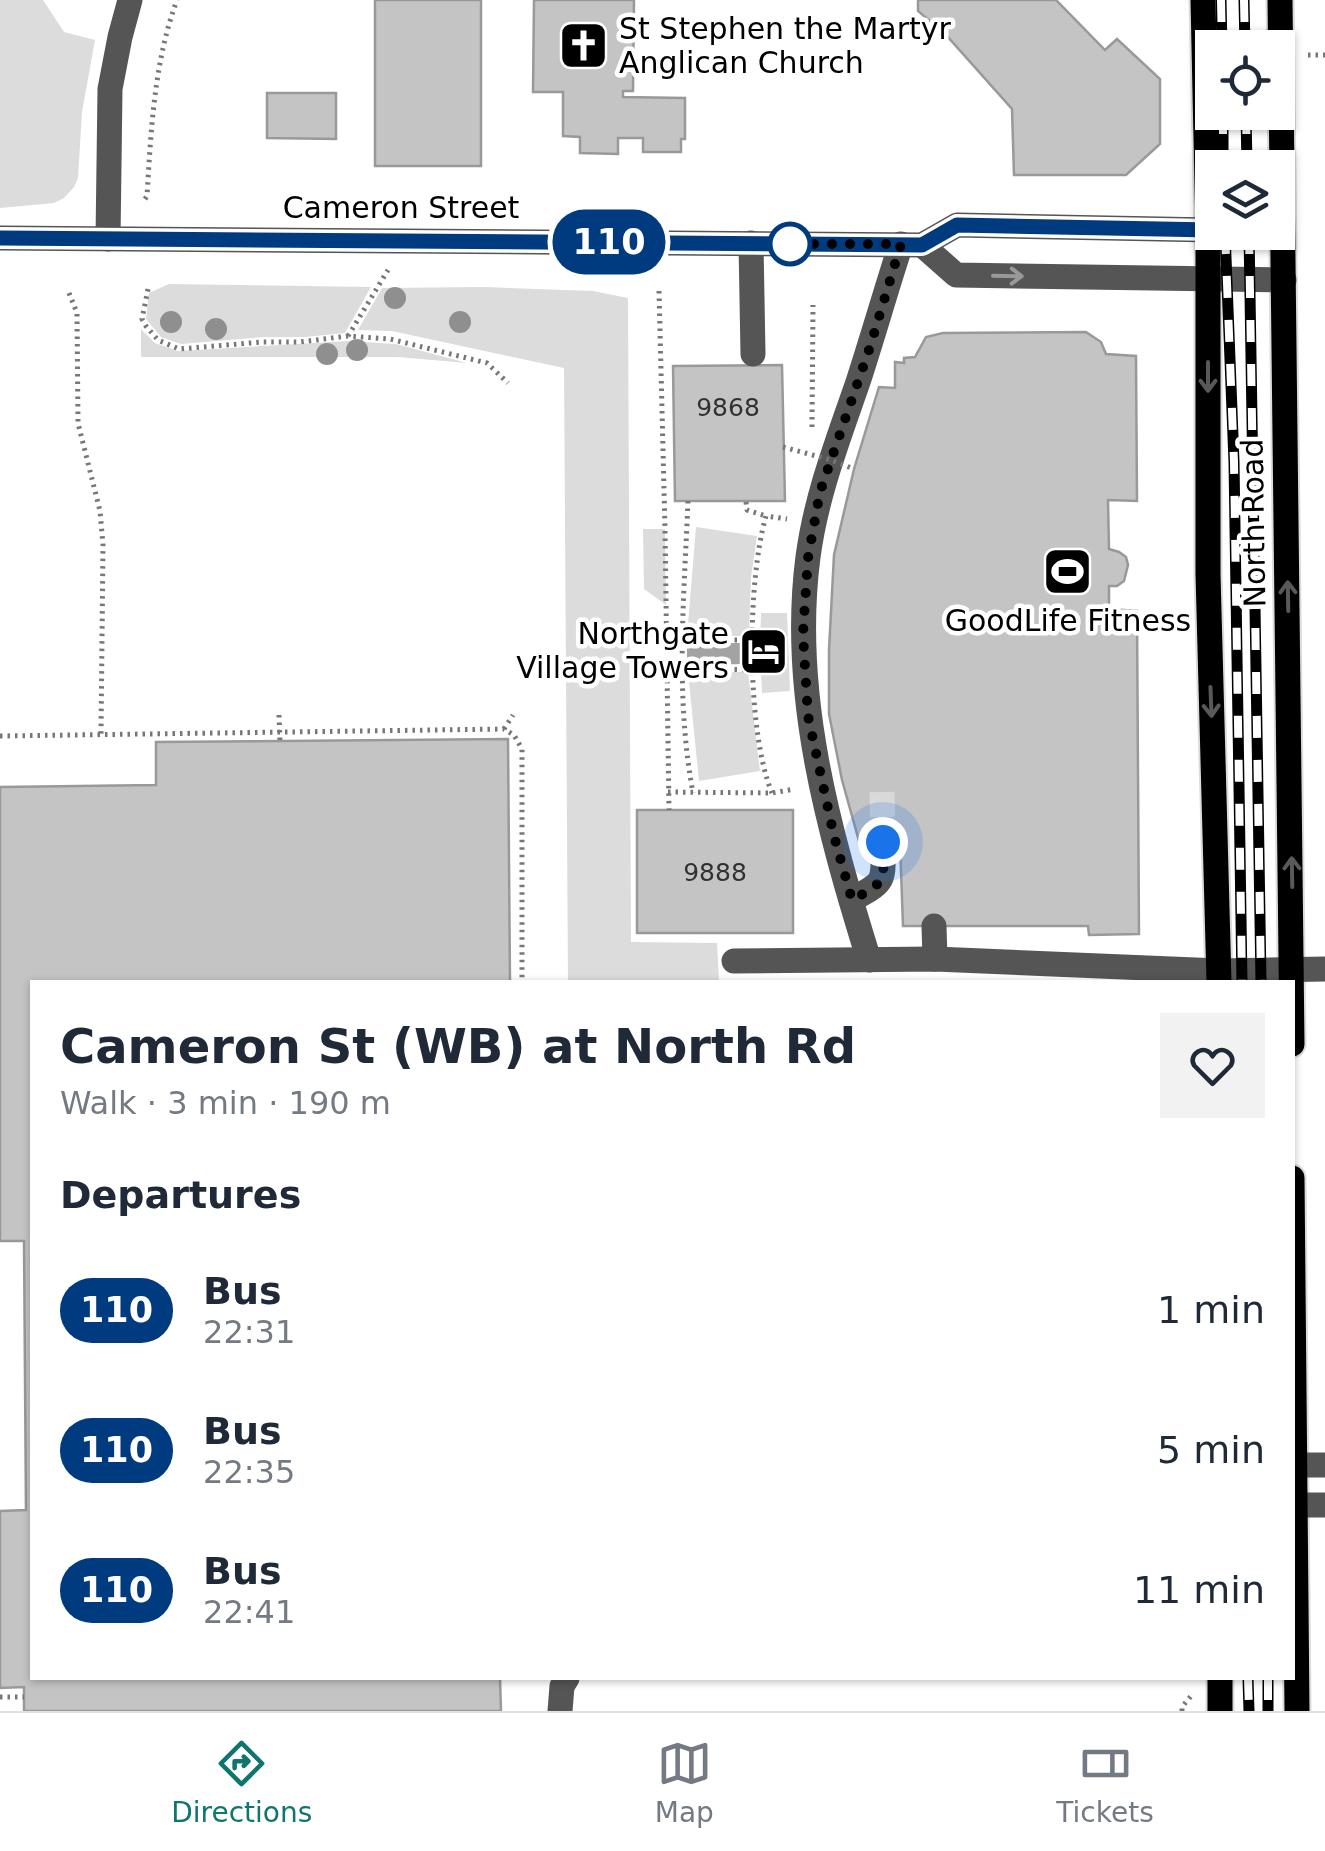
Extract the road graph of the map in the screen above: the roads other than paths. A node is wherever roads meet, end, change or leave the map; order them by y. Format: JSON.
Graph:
{"nodes":[{"id":1,"x":130,"y":0,"type":"edge"},
{"id":2,"x":1202,"y":0,"type":"edge"},
{"id":3,"x":1280,"y":0,"type":"edge"},
{"id":4,"x":1207,"y":150,"type":"edge"},
{"id":5,"x":1281,"y":150,"type":"edge"},
{"id":6,"x":1195,"y":230,"type":"edge"},
{"id":7,"x":0,"y":238,"type":"edge"},
{"id":8,"x":108,"y":238,"type":"junction"},
{"id":9,"x":751,"y":243,"type":"junction"},
{"id":10,"x":911,"y":245,"type":"junction"},
{"id":11,"x":1209,"y":250,"type":"edge"},
{"id":12,"x":1282,"y":250,"type":"edge"},
{"id":13,"x":1208,"y":279,"type":"junction"},
{"id":14,"x":1284,"y":280,"type":"junction"},
{"id":15,"x":753,"y":354,"type":"dead end"},
{"id":16,"x":883,"y":842,"type":"tunnel mouth"},
{"id":17,"x":852,"y":900,"type":"junction"},
{"id":18,"x":934,"y":926,"type":"dead end"},
{"id":19,"x":936,"y":959,"type":"junction"},
{"id":20,"x":869,"y":960,"type":"junction"},
{"id":21,"x":734,"y":962,"type":"dead end"},
{"id":22,"x":1325,"y":969,"type":"edge"},
{"id":23,"x":1292,"y":970,"type":"junction"},
{"id":24,"x":1219,"y":976,"type":"edge"},
{"id":25,"x":1292,"y":980,"type":"edge"},
{"id":26,"x":1325,"y":1464,"type":"edge"},
{"id":27,"x":1295,"y":1465,"type":"edge"},
{"id":28,"x":1296,"y":1505,"type":"junction"},
{"id":29,"x":1325,"y":1505,"type":"edge"},
{"id":30,"x":566,"y":1680,"type":"edge"},
{"id":31,"x":1220,"y":1680,"type":"edge"},
{"id":32,"x":560,"y":1711,"type":"edge"},
{"id":33,"x":1220,"y":1711,"type":"edge"},
{"id":34,"x":1297,"y":1711,"type":"edge"}],
"edges":[{"from":1,"to":8,"type":"street"},
{"from":2,"to":4,"type":"main road","name":"North Road"},
{"from":3,"to":5,"type":"main road","name":"North Road"},
{"from":6,"to":10,"type":"street","name":"Cameron Street"},
{"from":7,"to":8,"type":"street","name":"Cameron Street"},
{"from":8,"to":9,"type":"street","name":"Cameron Street"},
{"from":9,"to":10,"type":"street","name":"Cameron Street"},
{"from":9,"to":15,"type":"street"},
{"from":10,"to":13,"type":"street","one_way":true},
{"from":10,"to":17,"type":"street"},
{"from":11,"to":13,"type":"main road","name":"North Road"},
{"from":12,"to":14,"type":"main road","name":"North Road"},
{"from":13,"to":14,"type":"street"},
{"from":13,"to":24,"type":"main road","name":"North Road","one_way":true},
{"from":23,"to":14,"type":"main road","name":"North Road","one_way":true},
{"from":16,"to":17,"type":"street"},
{"from":17,"to":20,"type":"street"},
{"from":18,"to":19,"type":"street"},
{"from":19,"to":20,"type":"street"},
{"from":19,"to":24,"type":"street"},
{"from":20,"to":21,"type":"street"},
{"from":22,"to":23,"type":"street"},
{"from":23,"to":24,"type":"street"},
{"from":23,"to":25,"type":"main road","name":"North Road"},
{"from":26,"to":27,"type":"street"},
{"from":27,"to":28,"type":"main road"},
{"from":28,"to":29,"type":"street"},
{"from":28,"to":34,"type":"main road"},
{"from":30,"to":32,"type":"street"},
{"from":31,"to":33,"type":"main road"}]}
